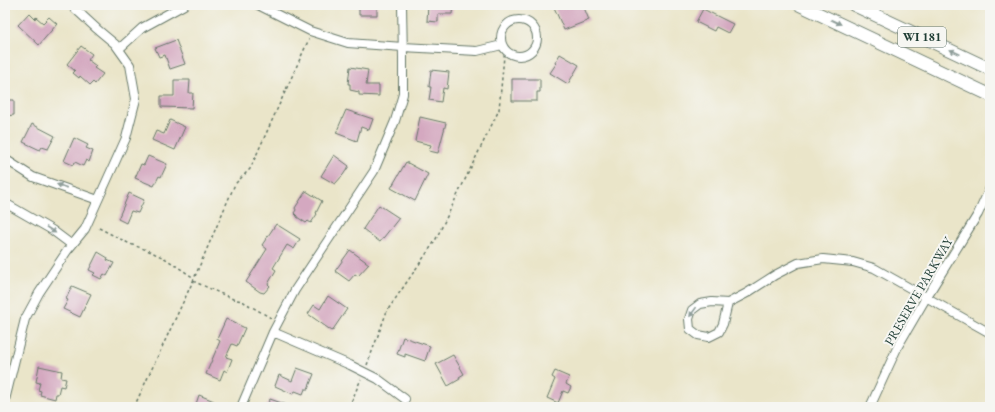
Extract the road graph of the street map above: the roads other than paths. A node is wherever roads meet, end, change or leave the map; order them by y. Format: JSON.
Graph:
{"nodes":[{"id":1,"x":71,"y":5,"type":"edge"},
{"id":2,"x":184,"y":5,"type":"edge"},
{"id":3,"x":258,"y":5,"type":"edge"},
{"id":4,"x":402,"y":5,"type":"edge"},
{"id":5,"x":800,"y":5,"type":"edge"},
{"id":6,"x":854,"y":5,"type":"edge"},
{"id":7,"x":403,"y":48,"type":"junction"},
{"id":8,"x":504,"y":48,"type":"junction"},
{"id":9,"x":119,"y":49,"type":"junction"},
{"id":10,"x":990,"y":69,"type":"edge"},
{"id":11,"x":990,"y":95,"type":"edge"},
{"id":12,"x":5,"y":159,"type":"edge"},
{"id":13,"x":990,"y":188,"type":"edge"},
{"id":14,"x":98,"y":200,"type":"junction"},
{"id":15,"x":5,"y":203,"type":"edge"},
{"id":16,"x":72,"y":245,"type":"junction"},
{"id":17,"x":926,"y":298,"type":"junction"},
{"id":18,"x":728,"y":303,"type":"junction"},
{"id":19,"x":274,"y":332,"type":"junction"},
{"id":20,"x":990,"y":333,"type":"edge"},
{"id":21,"x":405,"y":399,"type":"dead end"},
{"id":22,"x":5,"y":400,"type":"edge"},
{"id":23,"x":241,"y":407,"type":"edge"},
{"id":24,"x":870,"y":407,"type":"edge"}],
"edges":[{"from":1,"to":9,"type":"street"},
{"from":2,"to":9,"type":"street"},
{"from":3,"to":7,"type":"street"},
{"from":4,"to":7,"type":"street"},
{"from":5,"to":11,"type":"main road","number":"WI 181","one_way":true},
{"from":10,"to":6,"type":"main road","number":"WI 181","one_way":true},
{"from":7,"to":8,"type":"street"},
{"from":7,"to":19,"type":"street"},
{"from":8,"to":8,"type":"street"},
{"from":9,"to":14,"type":"street"},
{"from":14,"to":12,"type":"street","one_way":true},
{"from":13,"to":17,"type":"street","name":"PRESERVE PARKWAY"},
{"from":14,"to":16,"type":"street"},
{"from":15,"to":16,"type":"street","one_way":true},
{"from":16,"to":22,"type":"street"},
{"from":17,"to":18,"type":"street"},
{"from":17,"to":20,"type":"street"},
{"from":17,"to":24,"type":"street","name":"PRESERVE PARKWAY"},
{"from":18,"to":18,"type":"street","one_way":true},
{"from":19,"to":21,"type":"street"},
{"from":19,"to":23,"type":"street"}]}
